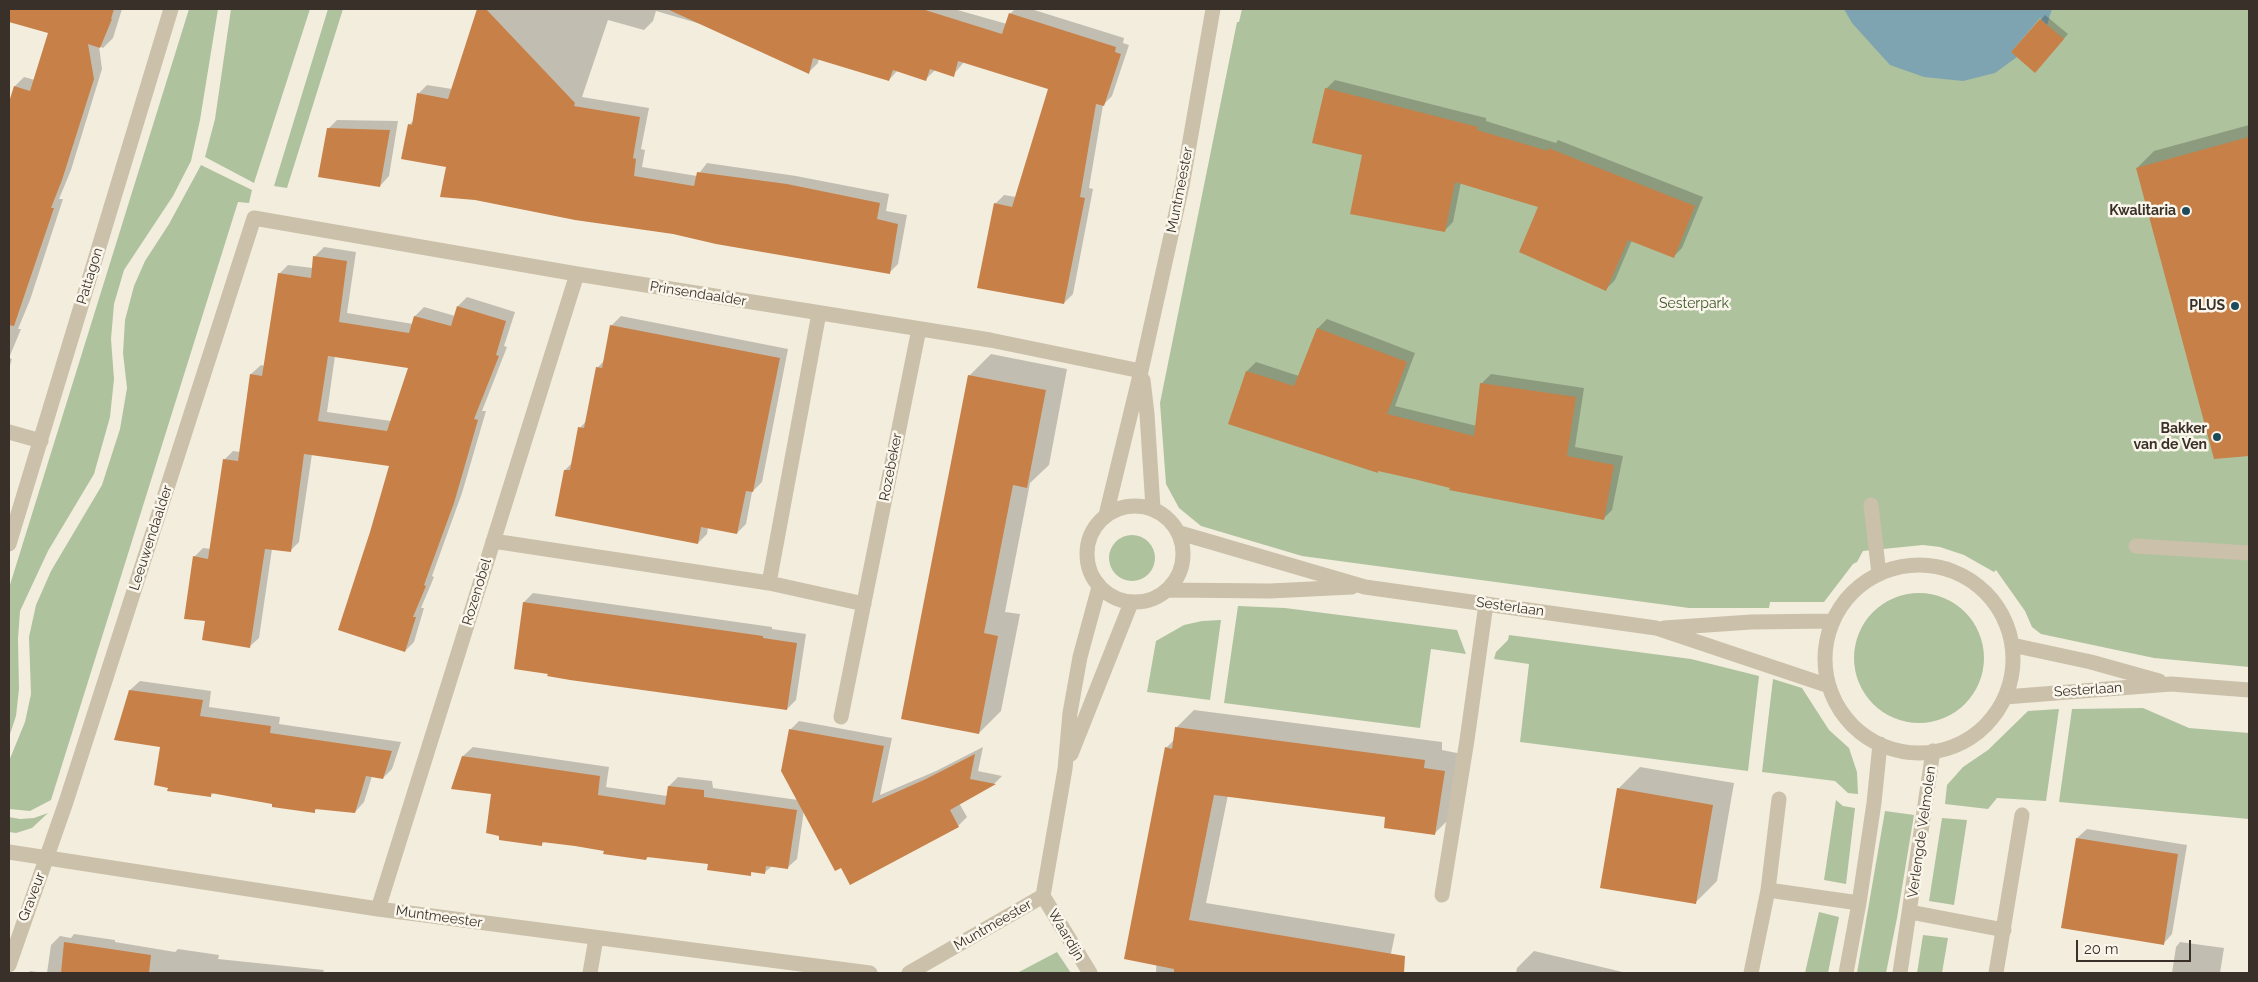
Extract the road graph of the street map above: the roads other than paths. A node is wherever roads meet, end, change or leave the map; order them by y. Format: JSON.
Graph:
{"nodes":[{"id":1,"x":171,"y":9,"type":"edge"},
{"id":2,"x":1213,"y":9,"type":"edge"},
{"id":3,"x":254,"y":218,"type":"joint"},
{"id":4,"x":577,"y":274,"type":"junction"},
{"id":5,"x":819,"y":313,"type":"junction"},
{"id":6,"x":919,"y":329,"type":"junction"},
{"id":7,"x":1141,"y":371,"type":"junction"},
{"id":8,"x":9,"y":432,"type":"edge"},
{"id":9,"x":41,"y":441,"type":"junction"},
{"id":10,"x":1871,"y":505,"type":"dead end"},
{"id":11,"x":1153,"y":508,"type":"junction"},
{"id":12,"x":1106,"y":515,"type":"junction"},
{"id":13,"x":1180,"y":533,"type":"junction"},
{"id":14,"x":493,"y":541,"type":"junction"},
{"id":15,"x":9,"y":544,"type":"edge"},
{"id":16,"x":2136,"y":546,"type":"dead end"},
{"id":17,"x":2249,"y":553,"type":"edge"},
{"id":18,"x":1878,"y":574,"type":"junction"},
{"id":19,"x":769,"y":583,"type":"junction"},
{"id":20,"x":1099,"y":586,"type":"junction"},
{"id":21,"x":1365,"y":587,"type":"junction"},
{"id":22,"x":1168,"y":590,"type":"junction"},
{"id":23,"x":1131,"y":603,"type":"junction"},
{"id":24,"x":864,"y":604,"type":"junction"},
{"id":25,"x":1486,"y":604,"type":"junction"},
{"id":26,"x":1832,"y":621,"type":"junction"},
{"id":27,"x":1656,"y":628,"type":"junction"},
{"id":28,"x":2012,"y":645,"type":"junction"},
{"id":29,"x":2170,"y":684,"type":"junction"},
{"id":30,"x":1829,"y":686,"type":"junction"},
{"id":31,"x":2249,"y":690,"type":"edge"},
{"id":32,"x":2005,"y":697,"type":"junction"},
{"id":33,"x":841,"y":717,"type":"dead end"},
{"id":34,"x":1880,"y":744,"type":"junction"},
{"id":35,"x":1933,"y":752,"type":"junction"},
{"id":36,"x":1065,"y":769,"type":"junction"},
{"id":37,"x":1779,"y":799,"type":"dead end"},
{"id":38,"x":2022,"y":815,"type":"dead end"},
{"id":39,"x":9,"y":852,"type":"edge"},
{"id":40,"x":47,"y":858,"type":"junction"},
{"id":41,"x":1768,"y":890,"type":"junction"},
{"id":42,"x":1442,"y":895,"type":"dead end"},
{"id":43,"x":1043,"y":896,"type":"junction"},
{"id":44,"x":1859,"y":903,"type":"junction"},
{"id":45,"x":378,"y":910,"type":"junction"},
{"id":46,"x":1910,"y":912,"type":"junction"},
{"id":47,"x":2004,"y":930,"type":"junction"},
{"id":48,"x":596,"y":938,"type":"junction"},
{"id":49,"x":9,"y":965,"type":"edge"},
{"id":50,"x":590,"y":973,"type":"edge"},
{"id":51,"x":870,"y":973,"type":"edge"},
{"id":52,"x":909,"y":973,"type":"edge"},
{"id":53,"x":1090,"y":973,"type":"edge"},
{"id":54,"x":1751,"y":973,"type":"edge"},
{"id":55,"x":1846,"y":973,"type":"edge"},
{"id":56,"x":1900,"y":973,"type":"edge"},
{"id":57,"x":1996,"y":973,"type":"edge"}],
"edges":[{"from":1,"to":9,"type":"street","name":"Pattagon"},
{"from":2,"to":7,"type":"street","name":"Muntmeester"},
{"from":3,"to":4,"type":"street","name":"Prinsendaalder"},
{"from":3,"to":40,"type":"street","name":"Leeuwendaalder"},
{"from":4,"to":5,"type":"street","name":"Prinsendaalder"},
{"from":4,"to":14,"type":"street","name":"Rozenobel"},
{"from":5,"to":6,"type":"street","name":"Prinsendaalder"},
{"from":5,"to":19,"type":"street"},
{"from":6,"to":7,"type":"street","name":"Prinsendaalder"},
{"from":6,"to":24,"type":"street","name":"Rozebeker"},
{"from":7,"to":11,"type":"street","name":"Muntmeester"},
{"from":7,"to":12,"type":"street","name":"Muntmeester"},
{"from":8,"to":9,"type":"street"},
{"from":9,"to":15,"type":"street","name":"Pattagon"},
{"from":10,"to":18,"type":"street"},
{"from":11,"to":12,"type":"street"},
{"from":11,"to":13,"type":"street"},
{"from":12,"to":20,"type":"street"},
{"from":13,"to":21,"type":"street","name":"Sesterlaan"},
{"from":13,"to":22,"type":"street"},
{"from":14,"to":19,"type":"street"},
{"from":14,"to":45,"type":"street","name":"Rozenobel"},
{"from":16,"to":17,"type":"street"},
{"from":18,"to":26,"type":"street"},
{"from":18,"to":28,"type":"street"},
{"from":19,"to":24,"type":"street"},
{"from":20,"to":23,"type":"street"},
{"from":20,"to":36,"type":"street","name":"Muntmeester"},
{"from":21,"to":22,"type":"street","name":"Sesterlaan"},
{"from":21,"to":25,"type":"street","name":"Sesterlaan"},
{"from":22,"to":23,"type":"street"},
{"from":23,"to":36,"type":"street","name":"Muntmeester"},
{"from":24,"to":33,"type":"street","name":"Rozebeker"},
{"from":25,"to":27,"type":"street","name":"Sesterlaan"},
{"from":25,"to":42,"type":"street"},
{"from":26,"to":27,"type":"street","name":"Sesterlaan"},
{"from":26,"to":30,"type":"street"},
{"from":27,"to":30,"type":"street","name":"Sesterlaan"},
{"from":28,"to":29,"type":"street","name":"Sesterlaan"},
{"from":28,"to":32,"type":"street"},
{"from":29,"to":31,"type":"street","name":"Sesterlaan"},
{"from":29,"to":32,"type":"street","name":"Sesterlaan"},
{"from":30,"to":34,"type":"street"},
{"from":32,"to":35,"type":"street"},
{"from":34,"to":35,"type":"street"},
{"from":34,"to":44,"type":"street"},
{"from":35,"to":46,"type":"street","name":"Verlengde Velmolen"},
{"from":36,"to":43,"type":"street","name":"Muntmeester"},
{"from":37,"to":41,"type":"street"},
{"from":38,"to":47,"type":"street"},
{"from":39,"to":40,"type":"street","name":"Muntmeester"},
{"from":40,"to":45,"type":"street","name":"Muntmeester"},
{"from":40,"to":49,"type":"street","name":"Graveur"},
{"from":41,"to":44,"type":"street"},
{"from":41,"to":54,"type":"street"},
{"from":43,"to":52,"type":"street","name":"Muntmeester"},
{"from":43,"to":53,"type":"street","name":"Waardijn"},
{"from":44,"to":55,"type":"street"},
{"from":45,"to":48,"type":"street","name":"Muntmeester"},
{"from":46,"to":47,"type":"street","name":"Verlengde Velmolen"},
{"from":46,"to":56,"type":"street","name":"Verlengde Velmolen"},
{"from":47,"to":57,"type":"street"},
{"from":48,"to":50,"type":"street"},
{"from":48,"to":51,"type":"street","name":"Muntmeester"}]}
